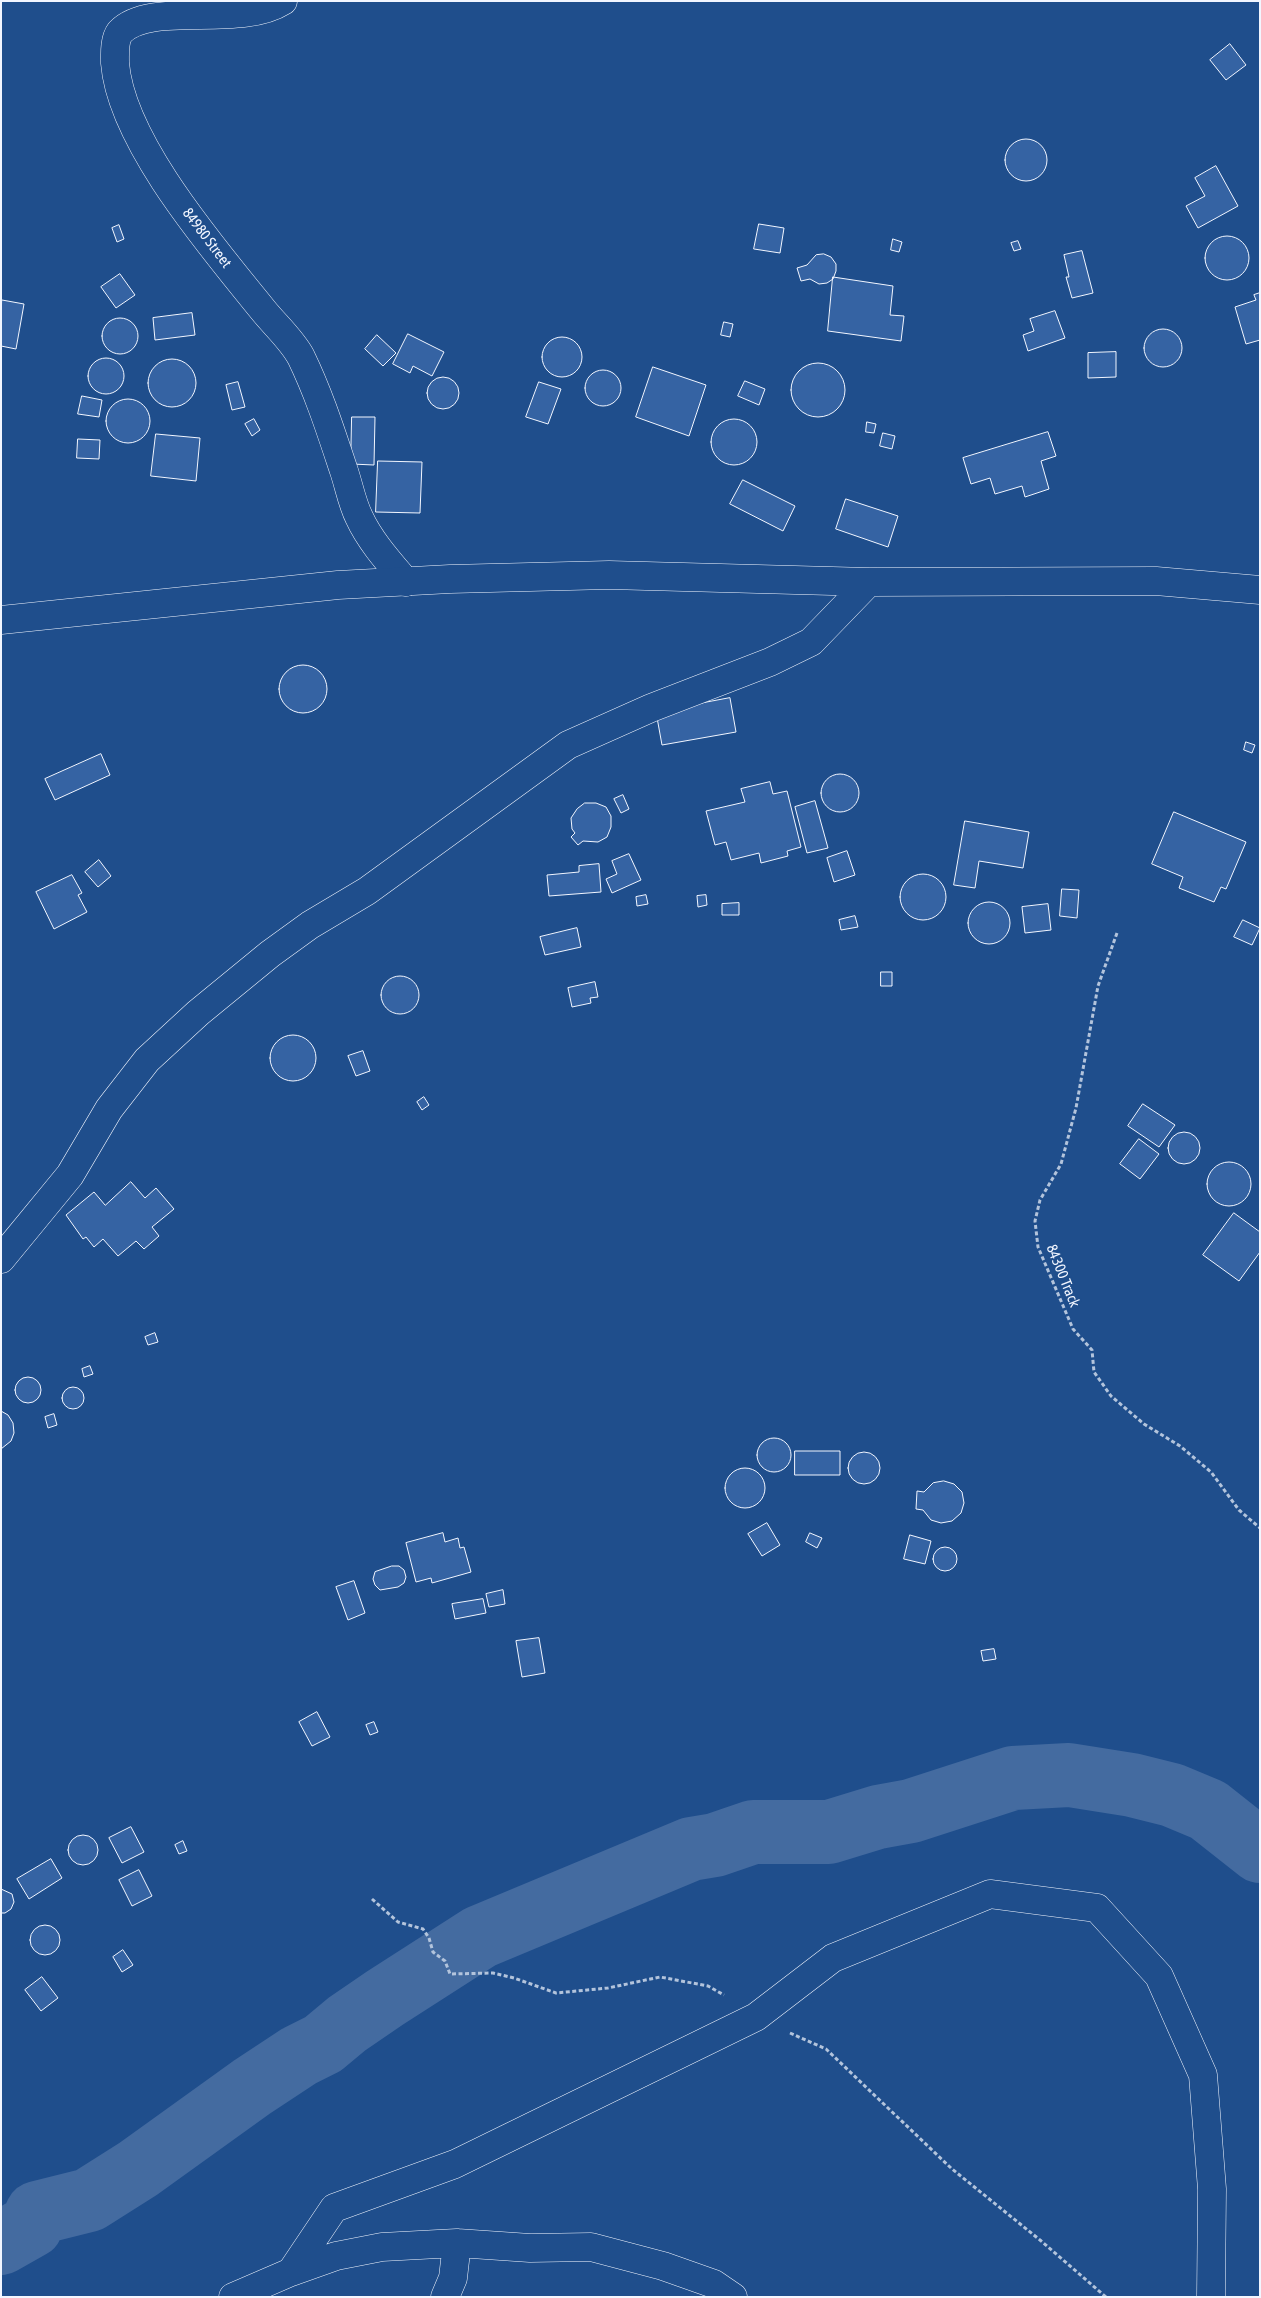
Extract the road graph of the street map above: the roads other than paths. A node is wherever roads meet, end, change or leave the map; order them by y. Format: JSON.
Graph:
{"nodes":[{"id":1,"x":283,"y":1,"type":"edge"},
{"id":2,"x":406,"y":582,"type":"junction"},
{"id":3,"x":869,"y":582,"type":"junction"},
{"id":4,"x":1260,"y":590,"type":"edge"},
{"id":5,"x":1,"y":620,"type":"edge"},
{"id":6,"x":1,"y":1259,"type":"edge"},
{"id":7,"x":457,"y":2242,"type":"junction"},
{"id":8,"x":291,"y":2272,"type":"junction"},
{"id":9,"x":233,"y":2297,"type":"edge"},
{"id":10,"x":445,"y":2297,"type":"edge"},
{"id":11,"x":733,"y":2297,"type":"edge"},
{"id":12,"x":1211,"y":2297,"type":"edge"}],
"edges":[{"from":1,"to":2,"type":"street","name":"84980 Street"},
{"from":2,"to":3,"type":"street"},
{"from":2,"to":5,"type":"street"},
{"from":3,"to":4,"type":"street"},
{"from":3,"to":6,"type":"street"},
{"from":7,"to":8,"type":"street"},
{"from":7,"to":10,"type":"street"},
{"from":7,"to":11,"type":"street"},
{"from":8,"to":9,"type":"street"},
{"from":8,"to":12,"type":"street"}]}
